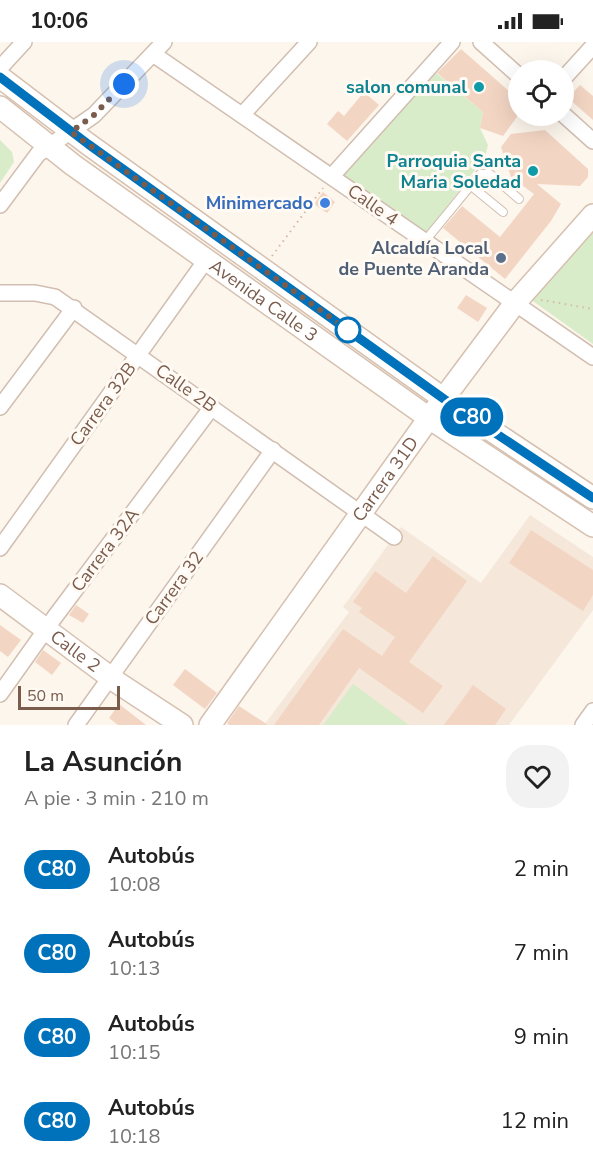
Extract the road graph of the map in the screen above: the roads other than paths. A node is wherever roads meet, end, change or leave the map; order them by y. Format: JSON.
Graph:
{"nodes":[{"id":1,"x":24,"y":42,"type":"edge"},
{"id":2,"x":164,"y":42,"type":"edge"},
{"id":3,"x":309,"y":42,"type":"edge"},
{"id":4,"x":452,"y":42,"type":"edge"},
{"id":5,"x":481,"y":42,"type":"edge"},
{"id":6,"x":593,"y":46,"type":"edge"},
{"id":7,"x":153,"y":54,"type":"junction"},
{"id":8,"x":508,"y":66,"type":"edge"},
{"id":9,"x":574,"y":67,"type":"edge"},
{"id":10,"x":0,"y":68,"type":"edge"},
{"id":11,"x":0,"y":77,"type":"edge"},
{"id":12,"x":0,"y":107,"type":"edge"},
{"id":13,"x":242,"y":115,"type":"junction"},
{"id":14,"x":574,"y":124,"type":"edge"},
{"id":15,"x":71,"y":132,"type":"junction"},
{"id":16,"x":593,"y":141,"type":"edge"},
{"id":17,"x":48,"y":146,"type":"junction"},
{"id":18,"x":332,"y":176,"type":"junction"},
{"id":19,"x":470,"y":184,"type":"junction"},
{"id":20,"x":519,"y":199,"type":"dead end"},
{"id":21,"x":0,"y":205,"type":"edge"},
{"id":22,"x":503,"y":212,"type":"dead end"},
{"id":23,"x":593,"y":215,"type":"edge"},
{"id":24,"x":425,"y":241,"type":"junction"},
{"id":25,"x":206,"y":260,"type":"junction"},
{"id":26,"x":0,"y":293,"type":"edge"},
{"id":27,"x":518,"y":299,"type":"junction"},
{"id":28,"x":74,"y":308,"type":"junction"},
{"id":29,"x":138,"y":354,"type":"junction"},
{"id":30,"x":593,"y":357,"type":"edge"},
{"id":31,"x":444,"y":399,"type":"junction"},
{"id":32,"x":0,"y":407,"type":"edge"},
{"id":33,"x":212,"y":407,"type":"junction"},
{"id":34,"x":429,"y":418,"type":"junction"},
{"id":35,"x":273,"y":450,"type":"junction"},
{"id":36,"x":593,"y":498,"type":"edge"},
{"id":37,"x":361,"y":513,"type":"junction"},
{"id":38,"x":593,"y":526,"type":"edge"},
{"id":39,"x":394,"y":537,"type":"dead end"},
{"id":40,"x":0,"y":548,"type":"edge"},
{"id":41,"x":0,"y":595,"type":"edge"},
{"id":42,"x":46,"y":629,"type":"junction"},
{"id":43,"x":111,"y":677,"type":"junction"},
{"id":44,"x":0,"y":694,"type":"edge"},
{"id":45,"x":593,"y":711,"type":"edge"},
{"id":46,"x":76,"y":725,"type":"edge"},
{"id":47,"x":182,"y":725,"type":"edge"},
{"id":48,"x":210,"y":725,"type":"edge"},
{"id":49,"x":583,"y":725,"type":"edge"}],
"edges":[{"from":1,"to":10,"type":"street"},
{"from":2,"to":7,"type":"street"},
{"from":3,"to":13,"type":"street"},
{"from":4,"to":18,"type":"street"},
{"from":5,"to":8,"type":"street"},
{"from":6,"to":9,"type":"street"},
{"from":7,"to":13,"type":"street","name":"Calle 4"},
{"from":7,"to":15,"type":"street"},
{"from":11,"to":15,"type":"main road","name":"Avenida Calle 3"},
{"from":12,"to":17,"type":"main road","name":"Avenida Calle 3"},
{"from":13,"to":18,"type":"street","name":"Calle 4"},
{"from":14,"to":16,"type":"street"},
{"from":15,"to":17,"type":"street"},
{"from":15,"to":31,"type":"main road","name":"Avenida Calle 3"},
{"from":17,"to":21,"type":"street"},
{"from":17,"to":25,"type":"main road","name":"Avenida Calle 3"},
{"from":18,"to":24,"type":"street","name":"Calle 4"},
{"from":19,"to":20,"type":"lane"},
{"from":19,"to":22,"type":"lane"},
{"from":19,"to":24,"type":"lane"},
{"from":23,"to":27,"type":"main road","name":"Carrera 31D"},
{"from":24,"to":27,"type":"street","name":"Calle 4"},
{"from":25,"to":29,"type":"street","name":"Carrera 32B"},
{"from":25,"to":34,"type":"main road","name":"Avenida Calle 3"},
{"from":26,"to":28,"type":"street","name":"Calle 2B"},
{"from":27,"to":30,"type":"street","name":"Calle 4"},
{"from":27,"to":31,"type":"main road","name":"Carrera 31D"},
{"from":28,"to":29,"type":"street","name":"Calle 2B"},
{"from":28,"to":32,"type":"street"},
{"from":29,"to":33,"type":"street","name":"Calle 2B"},
{"from":29,"to":40,"type":"street","name":"Carrera 32B"},
{"from":31,"to":34,"type":"main road","name":"Carrera 31D"},
{"from":31,"to":36,"type":"main road","name":"Avenida Calle 3"},
{"from":33,"to":35,"type":"street","name":"Calle 2B"},
{"from":33,"to":42,"type":"street","name":"Carrera 32A"},
{"from":34,"to":37,"type":"main road","name":"Carrera 31D"},
{"from":34,"to":38,"type":"main road","name":"Avenida Calle 3"},
{"from":35,"to":37,"type":"street","name":"Calle 2B"},
{"from":35,"to":43,"type":"street","name":"Carrera 32"},
{"from":37,"to":39,"type":"street","name":"Calle 2B"},
{"from":37,"to":48,"type":"main road","name":"Carrera 31D"},
{"from":41,"to":42,"type":"main road","name":"Calle 2"},
{"from":42,"to":43,"type":"main road","name":"Calle 2"},
{"from":42,"to":44,"type":"street","name":"Carrera 32A"},
{"from":43,"to":46,"type":"street","name":"Carrera 32"},
{"from":43,"to":47,"type":"main road","name":"Calle 2"},
{"from":45,"to":49,"type":"street"}]}
